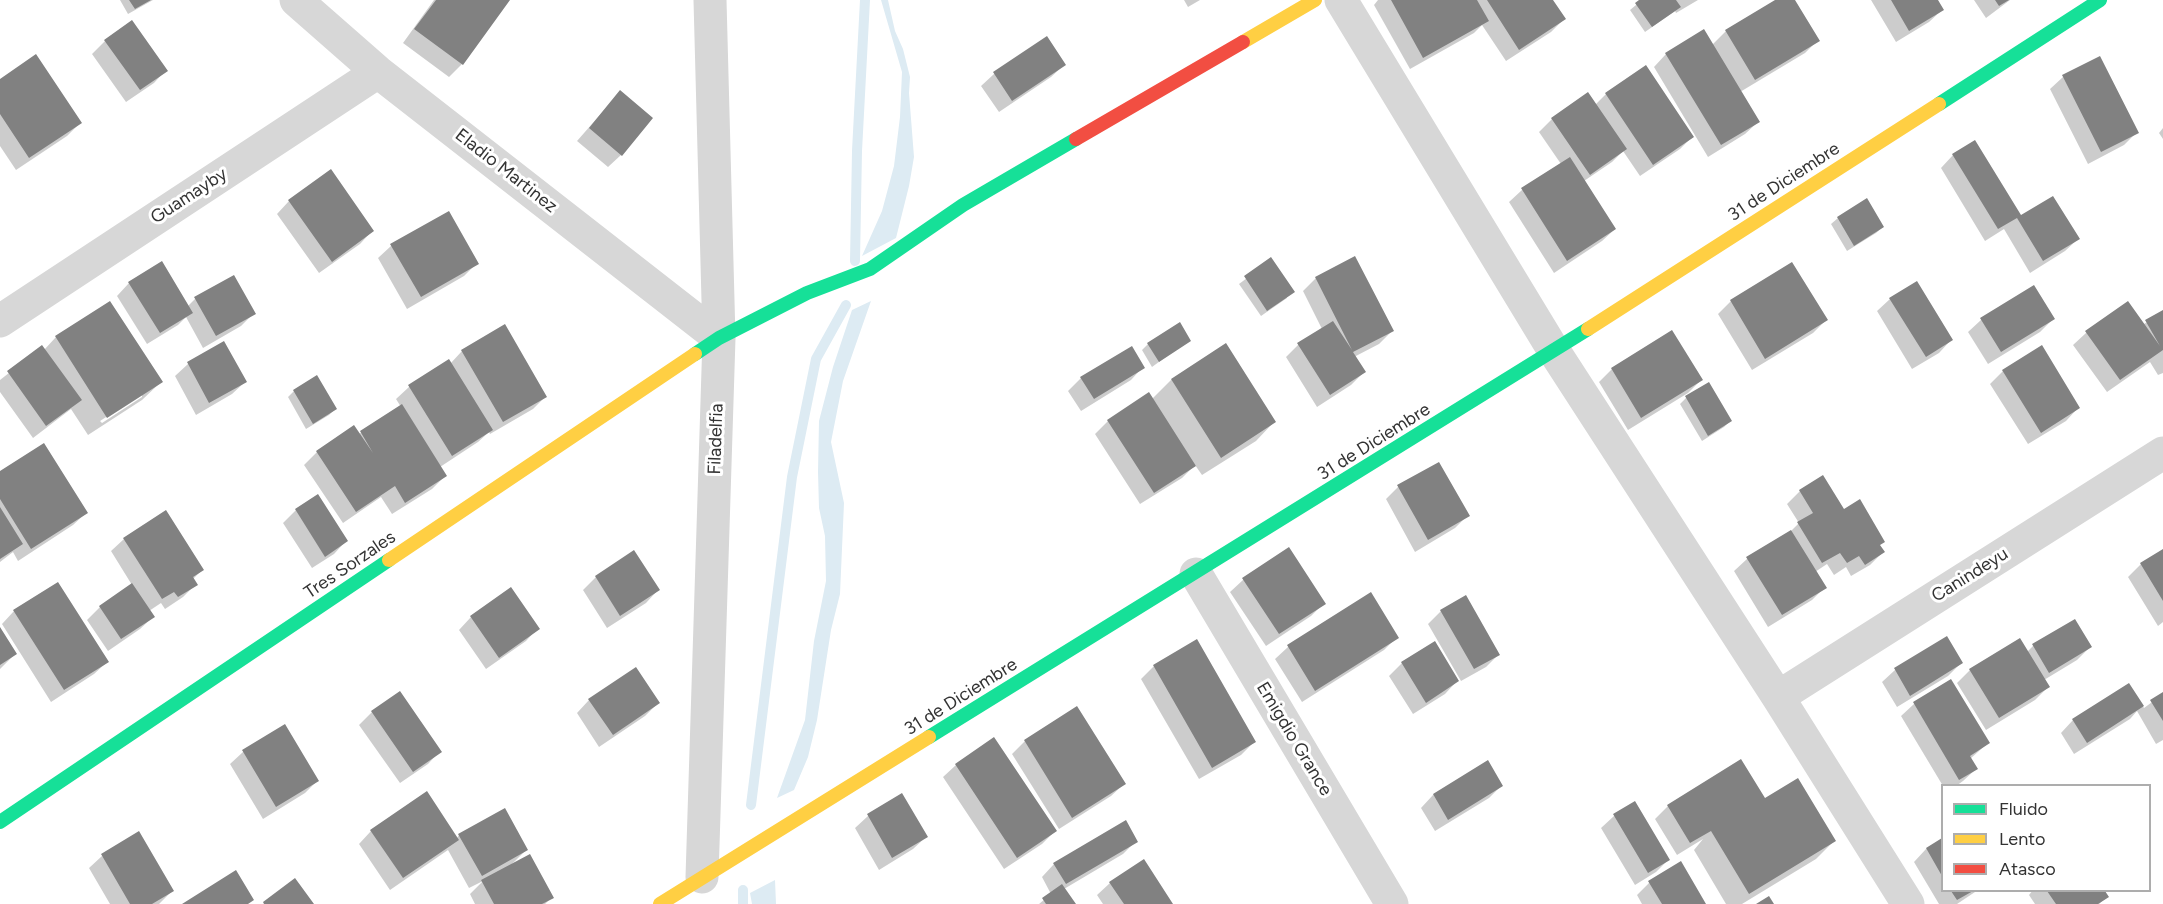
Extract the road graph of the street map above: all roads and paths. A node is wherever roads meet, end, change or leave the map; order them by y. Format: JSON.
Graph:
{"nodes":[{"id":1,"x":296,"y":0,"type":"edge"},
{"id":2,"x":710,"y":0,"type":"edge"},
{"id":3,"x":1315,"y":0,"type":"edge"},
{"id":4,"x":1341,"y":0,"type":"edge"},
{"id":5,"x":2100,"y":0,"type":"edge"},
{"id":6,"x":378,"y":72,"type":"junction"},
{"id":7,"x":0,"y":321,"type":"edge"},
{"id":8,"x":719,"y":338,"type":"junction"},
{"id":9,"x":1554,"y":351,"type":"junction"},
{"id":10,"x":2163,"y":453,"type":"edge"},
{"id":11,"x":1196,"y":574,"type":"junction"},
{"id":12,"x":1778,"y":697,"type":"junction"},
{"id":13,"x":0,"y":822,"type":"edge"},
{"id":14,"x":702,"y":877,"type":"junction"},
{"id":15,"x":660,"y":904,"type":"edge"},
{"id":16,"x":1392,"y":904,"type":"edge"},
{"id":17,"x":1908,"y":904,"type":"edge"}],
"edges":[{"from":1,"to":6,"type":"street","name":"Eladio Martinez"},
{"from":2,"to":8,"type":"street","name":"Filadelfia"},
{"from":3,"to":8,"type":"street","name":"Tres Sorzales"},
{"from":4,"to":9,"type":"street"},
{"from":5,"to":9,"type":"street","name":"31 de Diciembre"},
{"from":6,"to":7,"type":"street","name":"Guamayby"},
{"from":6,"to":8,"type":"street","name":"Eladio Martinez"},
{"from":8,"to":13,"type":"street","name":"Tres Sorzales"},
{"from":8,"to":14,"type":"street","name":"Filadelfia"},
{"from":9,"to":11,"type":"street","name":"31 de Diciembre"},
{"from":9,"to":12,"type":"street"},
{"from":10,"to":12,"type":"street","name":"Canindeyu"},
{"from":11,"to":14,"type":"street","name":"31 de Diciembre"},
{"from":11,"to":16,"type":"street","name":"Emigdio Grance"},
{"from":12,"to":17,"type":"street"},
{"from":14,"to":15,"type":"street","name":"31 de Diciembre"}]}
